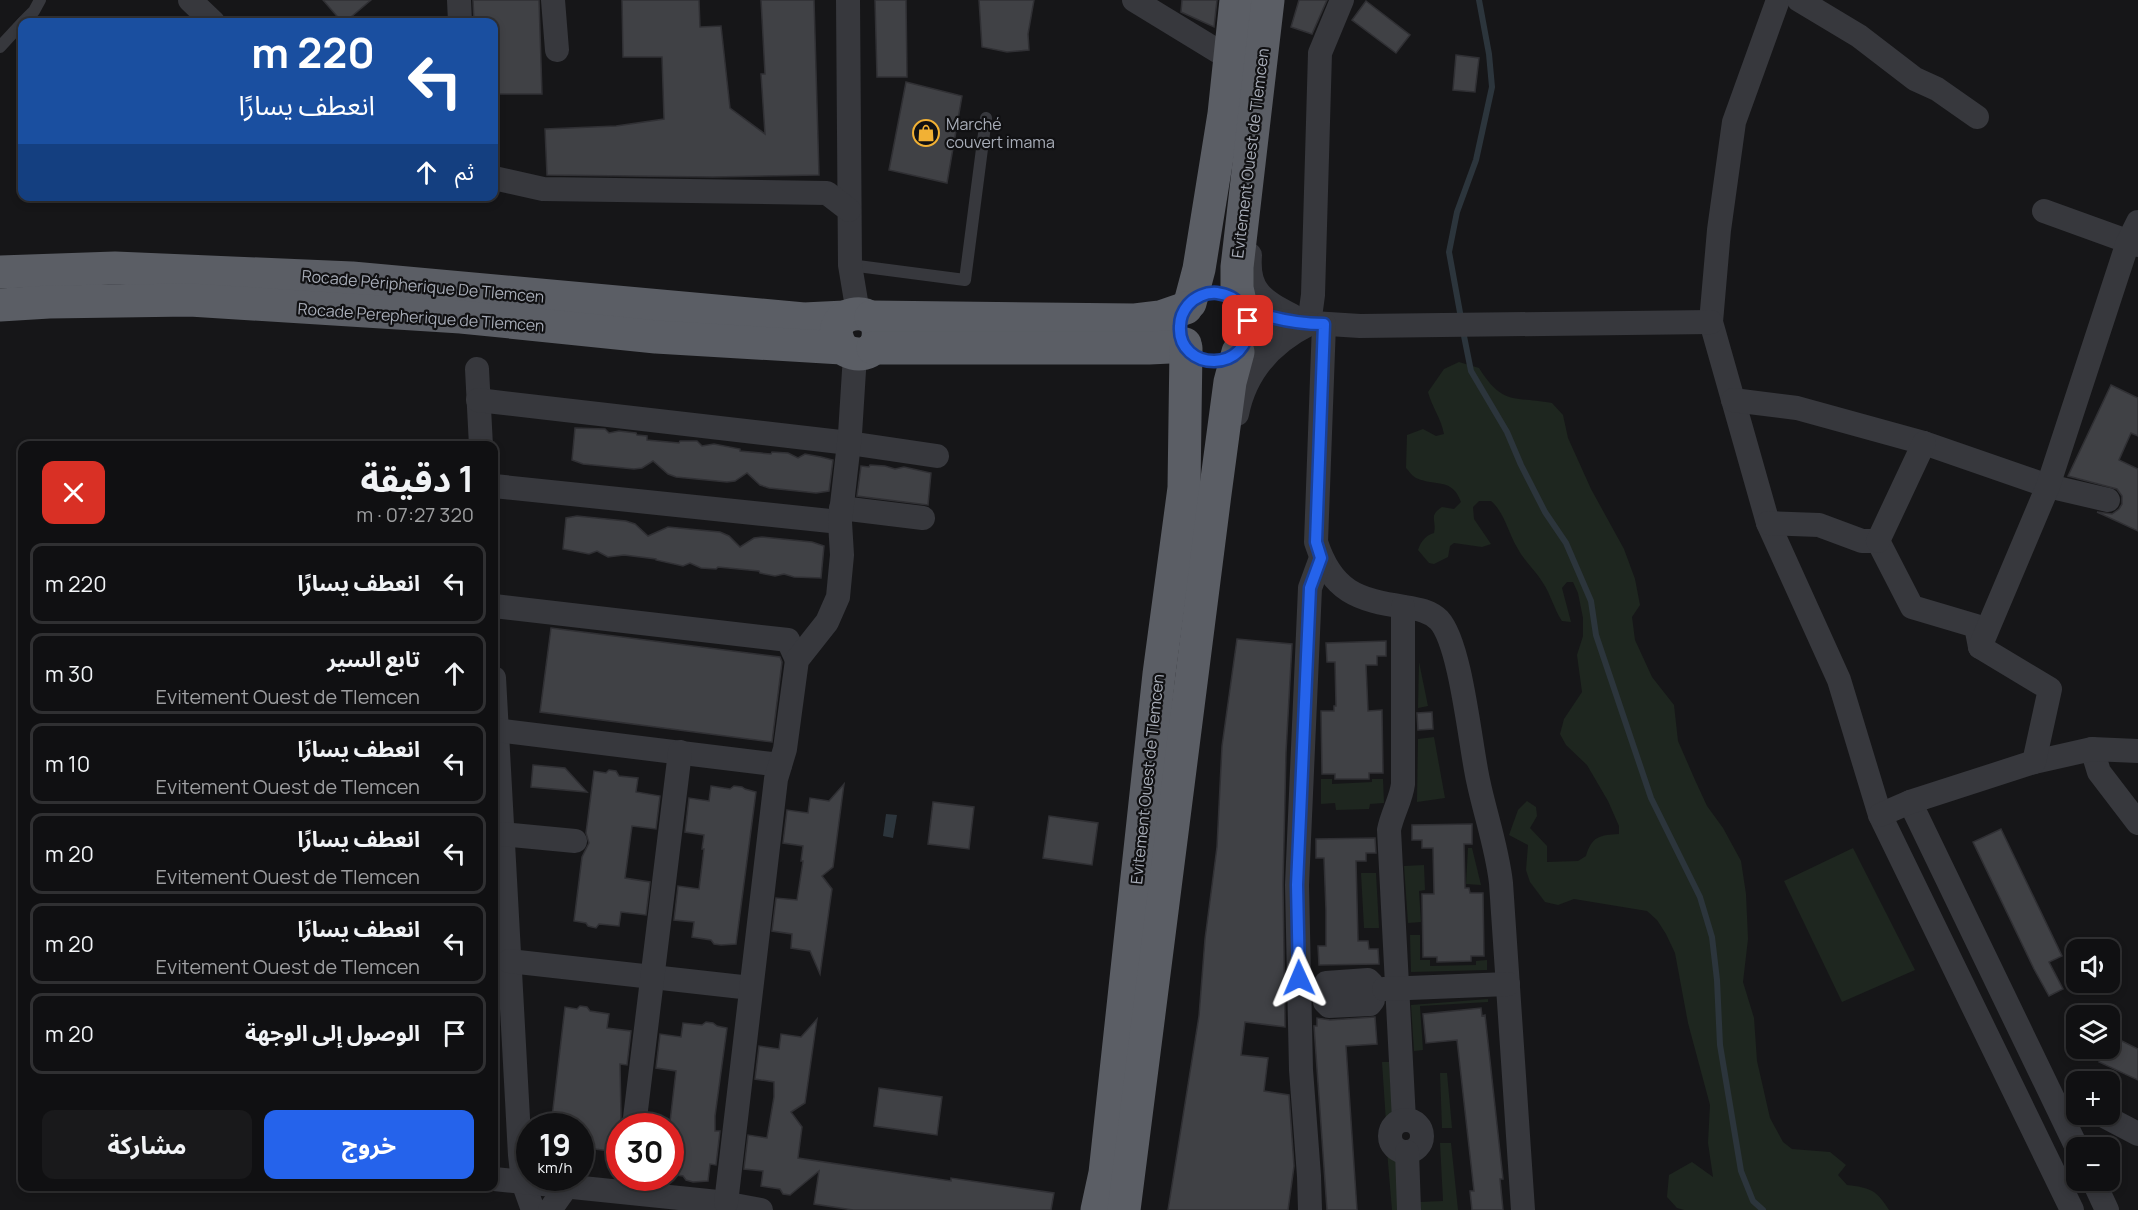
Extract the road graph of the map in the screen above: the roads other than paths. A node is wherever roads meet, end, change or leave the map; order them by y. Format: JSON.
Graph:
{"nodes":[{"id":1,"x":40,"y":0,"type":"edge"},
{"id":2,"x":190,"y":0,"type":"edge"},
{"id":3,"x":459,"y":0,"type":"edge"},
{"id":4,"x":554,"y":0,"type":"edge"},
{"id":5,"x":849,"y":0,"type":"edge"},
{"id":6,"x":1134,"y":0,"type":"edge"},
{"id":7,"x":1236,"y":0,"type":"edge"},
{"id":8,"x":1268,"y":0,"type":"edge"},
{"id":9,"x":1342,"y":0,"type":"edge"},
{"id":10,"x":1778,"y":0,"type":"edge"},
{"id":11,"x":1799,"y":0,"type":"edge"},
{"id":12,"x":28,"y":18,"type":"edge"},
{"id":13,"x":209,"y":18,"type":"edge"},
{"id":14,"x":460,"y":18,"type":"edge"},
{"id":15,"x":18,"y":28,"type":"edge"},
{"id":16,"x":0,"y":47,"type":"edge"},
{"id":17,"x":557,"y":50,"type":"dead end"},
{"id":18,"x":1229,"y":58,"type":"junction"},
{"id":19,"x":1977,"y":117,"type":"dead end"},
{"id":20,"x":986,"y":118,"type":"dead end"},
{"id":21,"x":498,"y":179,"type":"edge"},
{"id":22,"x":1245,"y":195,"type":"junction"},
{"id":23,"x":849,"y":210,"type":"junction"},
{"id":24,"x":2044,"y":211,"type":"dead end"},
{"id":25,"x":2135,"y":236,"type":"edge"},
{"id":26,"x":850,"y":265,"type":"junction"},
{"id":27,"x":0,"y":272,"type":"edge"},
{"id":28,"x":0,"y":305,"type":"edge"},
{"id":29,"x":1188,"y":305,"type":"junction"},
{"id":30,"x":1242,"y":308,"type":"junction"},
{"id":31,"x":1711,"y":322,"type":"junction"},
{"id":32,"x":1317,"y":324,"type":"junction"},
{"id":33,"x":857,"y":333,"type":"junction"},
{"id":34,"x":1186,"y":346,"type":"junction"},
{"id":35,"x":1240,"y":350,"type":"junction"},
{"id":36,"x":477,"y":369,"type":"dead end"},
{"id":37,"x":478,"y":400,"type":"junction"},
{"id":38,"x":1733,"y":400,"type":"junction"},
{"id":39,"x":481,"y":441,"type":"edge"},
{"id":40,"x":849,"y":443,"type":"junction"},
{"id":41,"x":1924,"y":443,"type":"junction"},
{"id":42,"x":937,"y":456,"type":"dead end"},
{"id":43,"x":498,"y":486,"type":"edge"},
{"id":44,"x":2048,"y":486,"type":"junction"},
{"id":45,"x":2108,"y":500,"type":"dead end"},
{"id":46,"x":840,"y":515,"type":"junction"},
{"id":47,"x":923,"y":518,"type":"dead end"},
{"id":48,"x":1768,"y":522,"type":"junction"},
{"id":49,"x":1878,"y":541,"type":"junction"},
{"id":50,"x":1207,"y":555,"type":"junction"},
{"id":51,"x":1321,"y":558,"type":"junction"},
{"id":52,"x":498,"y":607,"type":"edge"},
{"id":53,"x":1403,"y":607,"type":"junction"},
{"id":54,"x":1980,"y":647,"type":"junction"},
{"id":55,"x":793,"y":650,"type":"junction"},
{"id":56,"x":498,"y":730,"type":"edge"},
{"id":57,"x":2092,"y":749,"type":"junction"},
{"id":58,"x":2138,"y":751,"type":"edge"},
{"id":59,"x":680,"y":752,"type":"junction"},
{"id":60,"x":2034,"y":762,"type":"junction"},
{"id":61,"x":498,"y":765,"type":"edge"},
{"id":62,"x":780,"y":765,"type":"junction"},
{"id":63,"x":1910,"y":802,"type":"junction"},
{"id":64,"x":1880,"y":815,"type":"junction"},
{"id":65,"x":2138,"y":823,"type":"edge"},
{"id":66,"x":502,"y":834,"type":"junction"},
{"id":67,"x":575,"y":841,"type":"dead end"},
{"id":68,"x":509,"y":961,"type":"junction"},
{"id":69,"x":652,"y":977,"type":"junction"},
{"id":70,"x":1508,"y":984,"type":"junction"},
{"id":71,"x":751,"y":988,"type":"junction"},
{"id":72,"x":1398,"y":989,"type":"junction"},
{"id":73,"x":1372,"y":990,"type":"dead end"},
{"id":74,"x":2120,"y":1110,"type":"edge"},
{"id":75,"x":518,"y":1113,"type":"edge"},
{"id":76,"x":636,"y":1113,"type":"edge"},
{"id":77,"x":2138,"y":1119,"type":"edge"},
{"id":78,"x":2120,"y":1125,"type":"edge"},
{"id":79,"x":2138,"y":1134,"type":"edge"},
{"id":80,"x":2072,"y":1137,"type":"edge"},
{"id":81,"x":498,"y":1179,"type":"edge"},
{"id":82,"x":516,"y":1181,"type":"edge"},
{"id":83,"x":594,"y":1189,"type":"edge"},
{"id":84,"x":526,"y":1191,"type":"edge"},
{"id":85,"x":563,"y":1191,"type":"edge"},
{"id":86,"x":2098,"y":1191,"type":"edge"},
{"id":87,"x":726,"y":1203,"type":"junction"},
{"id":88,"x":533,"y":1210,"type":"edge"},
{"id":89,"x":550,"y":1210,"type":"edge"},
{"id":90,"x":761,"y":1210,"type":"edge"},
{"id":91,"x":1097,"y":1210,"type":"edge"},
{"id":92,"x":1124,"y":1210,"type":"edge"},
{"id":93,"x":1310,"y":1210,"type":"edge"},
{"id":94,"x":1409,"y":1210,"type":"edge"},
{"id":95,"x":1523,"y":1210,"type":"edge"},
{"id":96,"x":2072,"y":1210,"type":"edge"},
{"id":97,"x":2107,"y":1210,"type":"edge"}],
"edges":[{"from":1,"to":12,"type":"lane"},
{"from":2,"to":13,"type":"street"},
{"from":3,"to":14,"type":"street"},
{"from":4,"to":17,"type":"street"},
{"from":5,"to":23,"type":"street"},
{"from":6,"to":18,"type":"street"},
{"from":7,"to":18,"type":"highway","name":"Evitement Ouest de Tlemcen"},
{"from":8,"to":22,"type":"highway","name":"Evitement Ouest de Tlemcen"},
{"from":9,"to":32,"type":"street"},
{"from":10,"to":31,"type":"street"},
{"from":11,"to":19,"type":"street"},
{"from":15,"to":16,"type":"lane"},
{"from":18,"to":29,"type":"highway","name":"Evitement Ouest de Tlemcen"},
{"from":20,"to":26,"type":"lane"},
{"from":21,"to":23,"type":"street"},
{"from":22,"to":30,"type":"highway","name":"Evitement Ouest de Tlemcen"},
{"from":22,"to":32,"type":"street"},
{"from":23,"to":26,"type":"street"},
{"from":24,"to":25,"type":"street"},
{"from":25,"to":44,"type":"street"},
{"from":26,"to":33,"type":"street"},
{"from":27,"to":33,"type":"highway","name":"Rocade Péripherique De Tlemcen"},
{"from":28,"to":33,"type":"highway","name":"Rocade Perepherique de Tlemcen"},
{"from":29,"to":30,"type":"highway"},
{"from":29,"to":33,"type":"highway"},
{"from":29,"to":34,"type":"highway","name":"Evitement Ouest de Tlemcen"},
{"from":30,"to":32,"type":"street"},
{"from":30,"to":35,"type":"highway","name":"Evitement Ouest de Tlemcen"},
{"from":31,"to":32,"type":"street"},
{"from":31,"to":38,"type":"street"},
{"from":32,"to":35,"type":"street"},
{"from":32,"to":50,"type":"street"},
{"from":32,"to":51,"type":"street"},
{"from":33,"to":34,"type":"highway"},
{"from":33,"to":40,"type":"street"},
{"from":34,"to":35,"type":"highway"},
{"from":34,"to":91,"type":"highway","name":"Evitement Ouest de Tlemcen"},
{"from":35,"to":50,"type":"highway","name":"Evitement Ouest de Tlemcen"},
{"from":36,"to":37,"type":"street"},
{"from":37,"to":39,"type":"street"},
{"from":37,"to":40,"type":"street"},
{"from":38,"to":41,"type":"street"},
{"from":38,"to":48,"type":"street"},
{"from":40,"to":42,"type":"street"},
{"from":40,"to":46,"type":"street"},
{"from":41,"to":44,"type":"street"},
{"from":41,"to":49,"type":"street"},
{"from":43,"to":46,"type":"street"},
{"from":44,"to":45,"type":"street"},
{"from":44,"to":54,"type":"street"},
{"from":46,"to":47,"type":"street"},
{"from":46,"to":55,"type":"street"},
{"from":48,"to":49,"type":"street"},
{"from":48,"to":64,"type":"street"},
{"from":49,"to":54,"type":"street"},
{"from":50,"to":92,"type":"highway","name":"Evitement Ouest de Tlemcen"},
{"from":51,"to":53,"type":"street"},
{"from":51,"to":93,"type":"street"},
{"from":52,"to":55,"type":"street"},
{"from":53,"to":70,"type":"street"},
{"from":53,"to":72,"type":"street"},
{"from":54,"to":60,"type":"street"},
{"from":55,"to":62,"type":"street"},
{"from":56,"to":59,"type":"street"},
{"from":57,"to":58,"type":"street"},
{"from":57,"to":60,"type":"street"},
{"from":57,"to":65,"type":"street"},
{"from":59,"to":62,"type":"street"},
{"from":59,"to":69,"type":"street"},
{"from":60,"to":63,"type":"street"},
{"from":61,"to":66,"type":"street"},
{"from":62,"to":71,"type":"street"},
{"from":63,"to":64,"type":"street"},
{"from":63,"to":80,"type":"street"},
{"from":64,"to":96,"type":"street"},
{"from":66,"to":67,"type":"street"},
{"from":66,"to":68,"type":"street"},
{"from":68,"to":69,"type":"street"},
{"from":68,"to":75,"type":"street"},
{"from":69,"to":71,"type":"street"},
{"from":69,"to":76,"type":"street"},
{"from":70,"to":72,"type":"street"},
{"from":70,"to":95,"type":"street"},
{"from":71,"to":87,"type":"street"},
{"from":72,"to":73,"type":"street"},
{"from":72,"to":94,"type":"street"},
{"from":74,"to":77,"type":"street"},
{"from":78,"to":79,"type":"street"},
{"from":81,"to":82,"type":"street"},
{"from":83,"to":87,"type":"street"},
{"from":84,"to":88,"type":"street"},
{"from":85,"to":89,"type":"street"},
{"from":86,"to":97,"type":"street"},
{"from":87,"to":90,"type":"street"}]}
